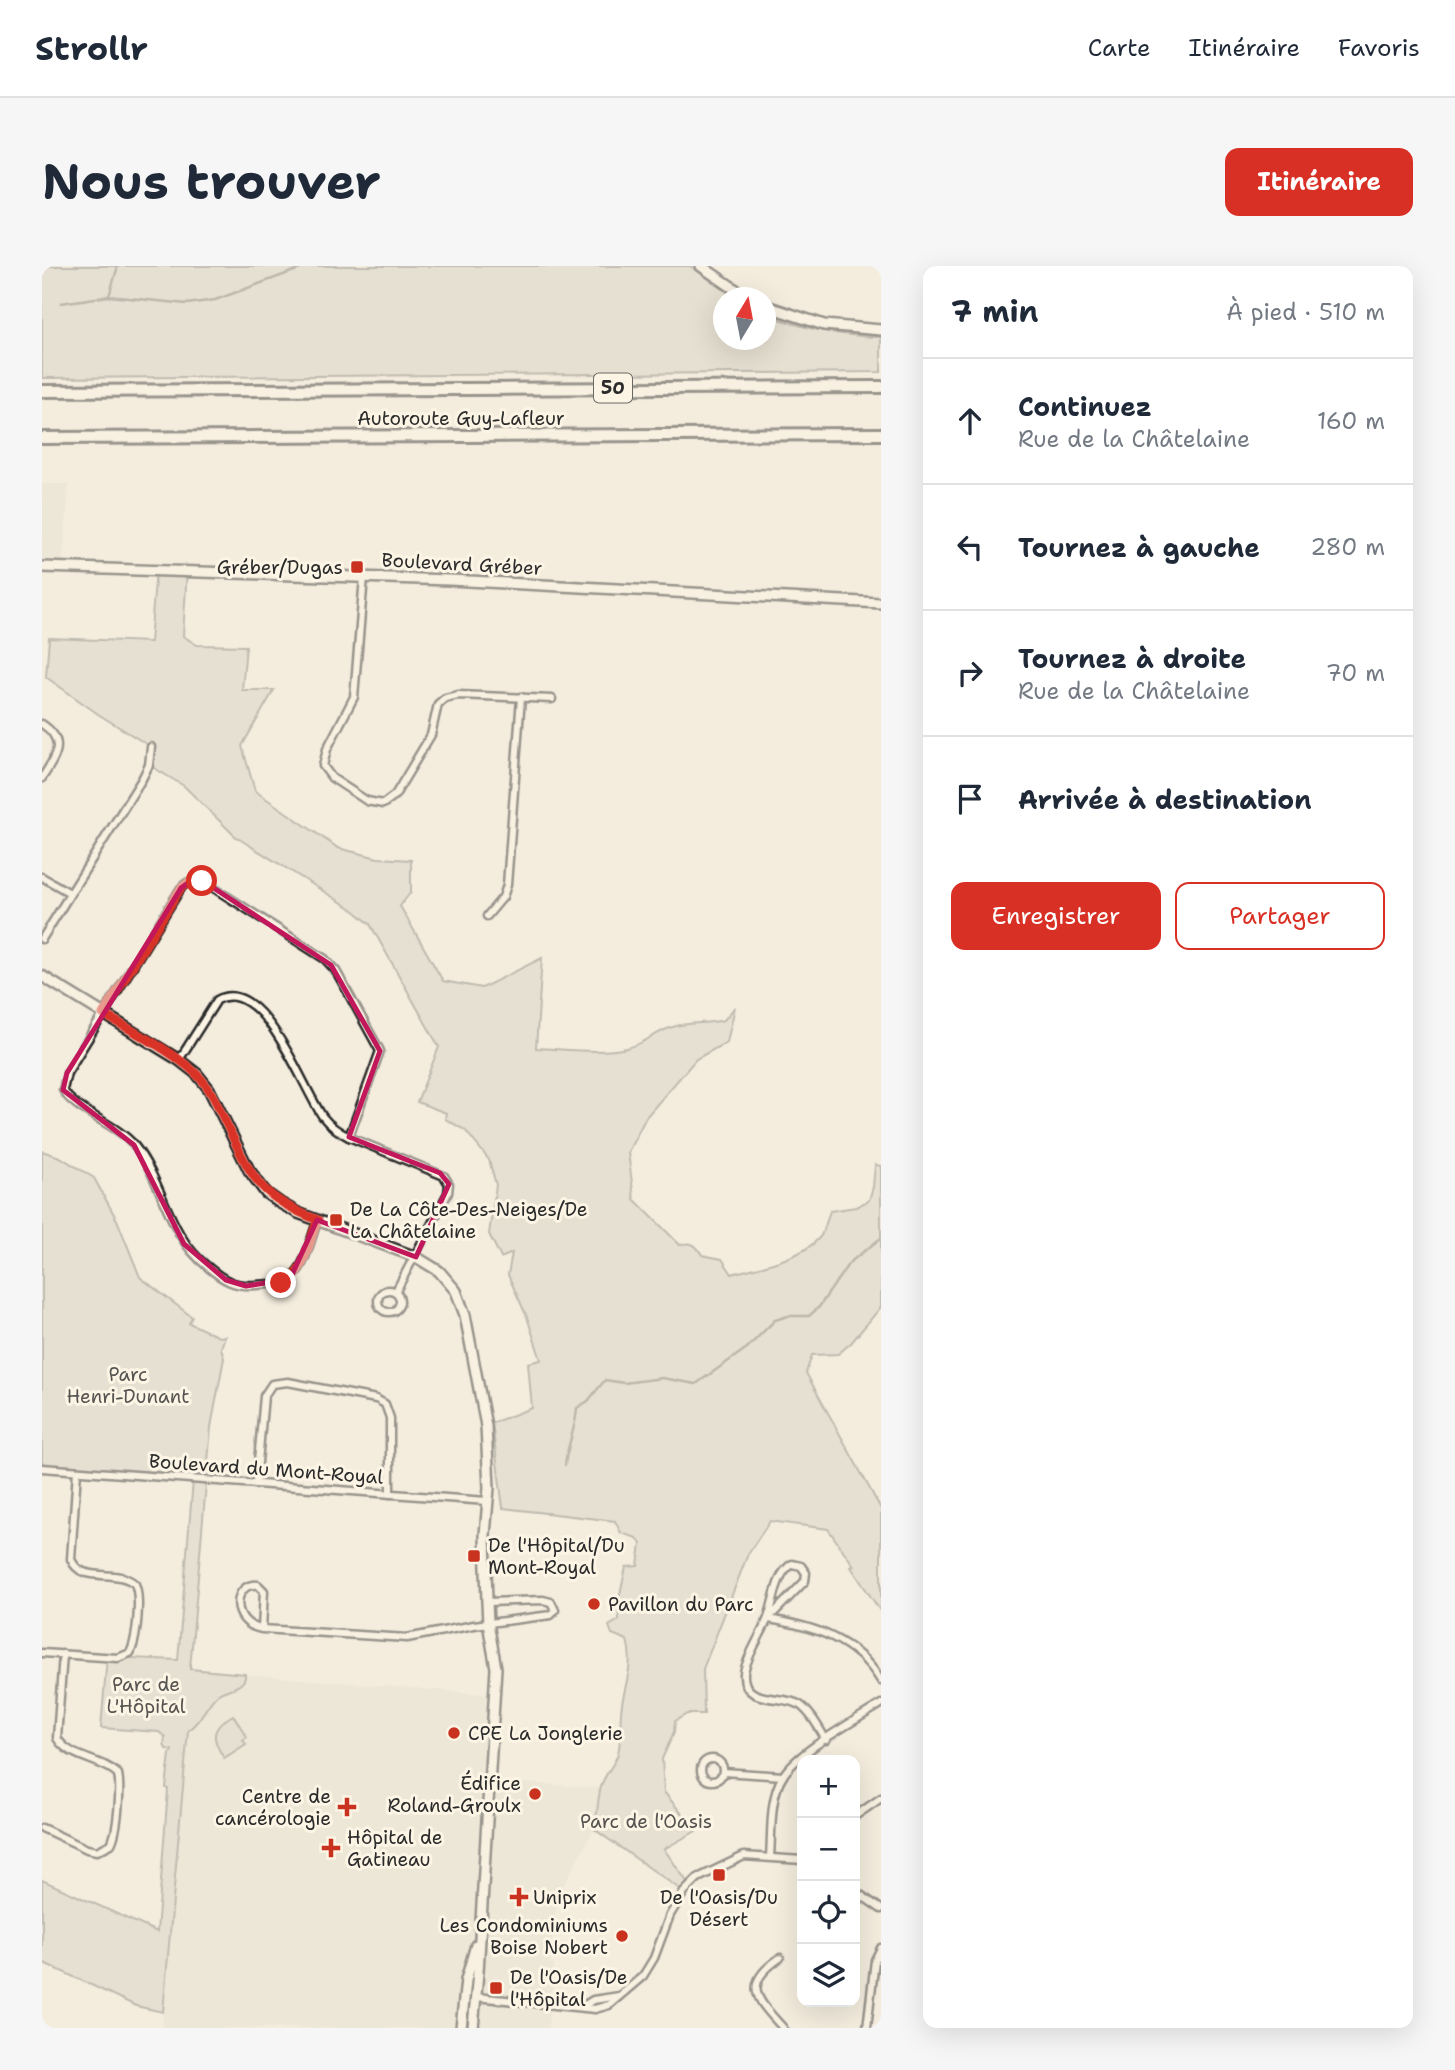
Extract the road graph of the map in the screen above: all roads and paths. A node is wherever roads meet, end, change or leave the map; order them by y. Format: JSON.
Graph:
{"nodes":[{"id":1,"x":701,"y":266,"type":"edge"},
{"id":2,"x":732,"y":287,"type":"edge"},
{"id":3,"x":776,"y":310,"type":"edge"},
{"id":4,"x":881,"y":330,"type":"edge"},
{"id":5,"x":881,"y":387,"type":"edge"},
{"id":6,"x":42,"y":391,"type":"edge"},
{"id":7,"x":881,"y":434,"type":"edge"},
{"id":8,"x":42,"y":438,"type":"edge"},
{"id":9,"x":42,"y":567,"type":"edge"},
{"id":10,"x":364,"y":577,"type":"junction"},
{"id":11,"x":881,"y":603,"type":"edge"},
{"id":12,"x":521,"y":697,"type":"junction"},
{"id":13,"x":552,"y":699,"type":"dead end"},
{"id":14,"x":42,"y":724,"type":"edge"},
{"id":15,"x":151,"y":747,"type":"dead end"},
{"id":16,"x":42,"y":778,"type":"edge"},
{"id":17,"x":42,"y":877,"type":"edge"},
{"id":18,"x":70,"y":893,"type":"junction"},
{"id":19,"x":487,"y":916,"type":"dead end"},
{"id":20,"x":42,"y":939,"type":"edge"},
{"id":21,"x":42,"y":976,"type":"edge"},
{"id":22,"x":103,"y":1014,"type":"junction"},
{"id":23,"x":179,"y":1060,"type":"junction"},
{"id":24,"x":349,"y":1137,"type":"junction"},
{"id":25,"x":318,"y":1220,"type":"junction"},
{"id":26,"x":416,"y":1256,"type":"junction"},
{"id":27,"x":396,"y":1292,"type":"dead end"},
{"id":28,"x":42,"y":1468,"type":"edge"},
{"id":29,"x":77,"y":1471,"type":"junction"},
{"id":30,"x":256,"y":1484,"type":"junction"},
{"id":31,"x":390,"y":1494,"type":"junction"},
{"id":32,"x":487,"y":1501,"type":"junction"},
{"id":33,"x":487,"y":1602,"type":"junction"},
{"id":34,"x":768,"y":1619,"type":"junction"},
{"id":35,"x":488,"y":1623,"type":"junction"},
{"id":36,"x":262,"y":1629,"type":"junction"},
{"id":37,"x":42,"y":1653,"type":"edge"},
{"id":38,"x":62,"y":1654,"type":"junction"},
{"id":39,"x":881,"y":1681,"type":"edge"},
{"id":40,"x":881,"y":1704,"type":"edge"},
{"id":41,"x":826,"y":1740,"type":"junction"},
{"id":42,"x":723,"y":1772,"type":"dead end"},
{"id":43,"x":783,"y":1776,"type":"junction"},
{"id":44,"x":878,"y":1800,"type":"edge"},
{"id":45,"x":881,"y":1809,"type":"edge"},
{"id":46,"x":860,"y":1813,"type":"edge"},
{"id":47,"x":42,"y":1828,"type":"edge"},
{"id":48,"x":770,"y":1857,"type":"junction"},
{"id":49,"x":797,"y":1860,"type":"edge"},
{"id":50,"x":860,"y":1894,"type":"edge"},
{"id":51,"x":881,"y":1909,"type":"edge"},
{"id":52,"x":479,"y":1937,"type":"junction"},
{"id":53,"x":881,"y":1948,"type":"edge"},
{"id":54,"x":780,"y":1958,"type":"dead end"},
{"id":55,"x":464,"y":1996,"type":"junction"},
{"id":56,"x":476,"y":1997,"type":"junction"},
{"id":57,"x":461,"y":2028,"type":"edge"},
{"id":58,"x":473,"y":2028,"type":"edge"},
{"id":59,"x":783,"y":2028,"type":"edge"},
{"id":60,"x":867,"y":2028,"type":"edge"}],
"edges":[{"from":1,"to":2,"type":"street"},
{"from":3,"to":4,"type":"street"},
{"from":5,"to":6,"type":"highway","name":"Autoroute Guy-Lafleur","number":"50"},
{"from":7,"to":8,"type":"highway","name":"Autoroute Guy-Lafleur"},
{"from":9,"to":10,"type":"street","name":"Boulevard Gréber"},
{"from":10,"to":11,"type":"street","name":"Boulevard Gréber"},
{"from":10,"to":12,"type":"street"},
{"from":12,"to":13,"type":"street"},
{"from":12,"to":19,"type":"street"},
{"from":14,"to":16,"type":"street"},
{"from":15,"to":18,"type":"street"},
{"from":17,"to":18,"type":"street"},
{"from":18,"to":20,"type":"street"},
{"from":21,"to":22,"type":"street"},
{"from":22,"to":23,"type":"street"},
{"from":22,"to":24,"type":"street"},
{"from":22,"to":25,"type":"street"},
{"from":23,"to":24,"type":"street"},
{"from":23,"to":25,"type":"street"},
{"from":24,"to":26,"type":"street"},
{"from":25,"to":26,"type":"street"},
{"from":26,"to":27,"type":"street"},
{"from":26,"to":32,"type":"street"},
{"from":28,"to":29,"type":"street","name":"Boulevard du Mont-Royal"},
{"from":29,"to":30,"type":"street","name":"Boulevard du Mont-Royal"},
{"from":29,"to":38,"type":"street"},
{"from":30,"to":31,"type":"street","name":"Boulevard du Mont-Royal"},
{"from":30,"to":31,"type":"street"},
{"from":31,"to":32,"type":"street","name":"Boulevard du Mont-Royal"},
{"from":32,"to":33,"type":"street"},
{"from":33,"to":35,"type":"street"},
{"from":33,"to":35,"type":"street"},
{"from":34,"to":34,"type":"street"},
{"from":34,"to":39,"type":"street"},
{"from":34,"to":41,"type":"street"},
{"from":35,"to":36,"type":"street"},
{"from":35,"to":52,"type":"street"},
{"from":36,"to":36,"type":"street"},
{"from":37,"to":38,"type":"street"},
{"from":38,"to":47,"type":"street"},
{"from":40,"to":41,"type":"street"},
{"from":41,"to":43,"type":"street"},
{"from":42,"to":43,"type":"street"},
{"from":43,"to":48,"type":"street"},
{"from":44,"to":45,"type":"street"},
{"from":44,"to":46,"type":"street"},
{"from":48,"to":49,"type":"street"},
{"from":48,"to":56,"type":"street"},
{"from":50,"to":51,"type":"street"},
{"from":52,"to":55,"type":"street"},
{"from":52,"to":56,"type":"street"},
{"from":53,"to":60,"type":"street"},
{"from":54,"to":59,"type":"street"},
{"from":55,"to":56,"type":"street"},
{"from":55,"to":57,"type":"street"},
{"from":56,"to":58,"type":"street"}]}
